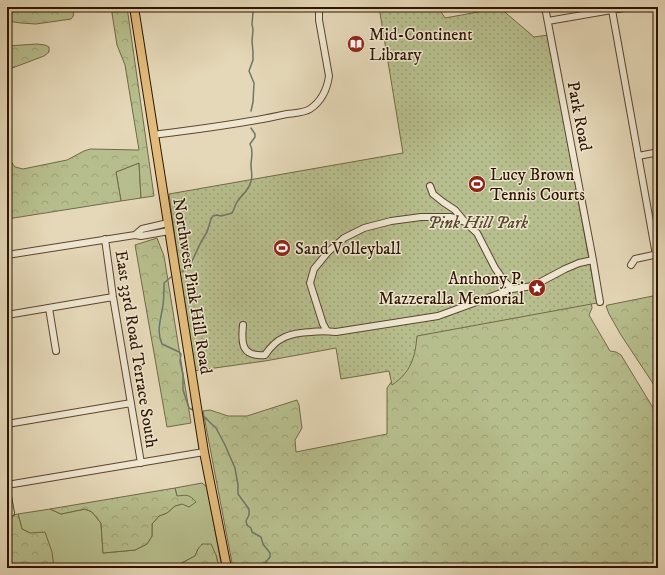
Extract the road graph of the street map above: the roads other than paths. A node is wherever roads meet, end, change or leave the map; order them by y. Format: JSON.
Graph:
{"nodes":[{"id":1,"x":134,"y":7,"type":"edge"},
{"id":2,"x":318,"y":7,"type":"edge"},
{"id":3,"x":546,"y":7,"type":"edge"},
{"id":4,"x":629,"y":7,"type":"edge"},
{"id":5,"x":612,"y":10,"type":"junction"},
{"id":6,"x":548,"y":22,"type":"junction"},
{"id":7,"x":154,"y":135,"type":"junction"},
{"id":8,"x":654,"y":153,"type":"dead end"},
{"id":9,"x":638,"y":156,"type":"junction"},
{"id":10,"x":430,"y":186,"type":"dead end"},
{"id":11,"x":465,"y":222,"type":"junction"},
{"id":12,"x":168,"y":227,"type":"junction"},
{"id":13,"x":105,"y":239,"type":"junction"},
{"id":14,"x":657,"y":254,"type":"edge"},
{"id":15,"x":7,"y":255,"type":"edge"},
{"id":16,"x":593,"y":260,"type":"junction"},
{"id":17,"x":631,"y":265,"type":"dead end"},
{"id":18,"x":512,"y":289,"type":"junction"},
{"id":19,"x":113,"y":297,"type":"junction"},
{"id":20,"x":600,"y":302,"type":"dead end"},
{"id":21,"x":49,"y":308,"type":"junction"},
{"id":22,"x":7,"y":315,"type":"edge"},
{"id":23,"x":243,"y":325,"type":"dead end"},
{"id":24,"x":326,"y":331,"type":"junction"},
{"id":25,"x":56,"y":351,"type":"dead end"},
{"id":26,"x":131,"y":403,"type":"junction"},
{"id":27,"x":7,"y":424,"type":"edge"},
{"id":28,"x":204,"y":452,"type":"junction"},
{"id":29,"x":141,"y":463,"type":"junction"},
{"id":30,"x":7,"y":485,"type":"edge"},
{"id":31,"x":7,"y":491,"type":"edge"},
{"id":32,"x":11,"y":513,"type":"dead end"},
{"id":33,"x":227,"y":568,"type":"edge"}],
"edges":[{"from":1,"to":7,"type":"main road","name":"Northwest Pink Hill Road"},
{"from":2,"to":7,"type":"street"},
{"from":3,"to":6,"type":"street","name":"Park Road"},
{"from":4,"to":5,"type":"street"},
{"from":5,"to":6,"type":"street"},
{"from":5,"to":9,"type":"street"},
{"from":6,"to":16,"type":"street","name":"Park Road"},
{"from":7,"to":12,"type":"main road","name":"Northwest Pink Hill Road"},
{"from":8,"to":9,"type":"street"},
{"from":9,"to":14,"type":"street"},
{"from":10,"to":11,"type":"street"},
{"from":11,"to":18,"type":"street"},
{"from":11,"to":24,"type":"street"},
{"from":12,"to":13,"type":"street"},
{"from":12,"to":28,"type":"main road","name":"Northwest Pink Hill Road"},
{"from":13,"to":15,"type":"street"},
{"from":13,"to":19,"type":"street","name":"East 33rd Road Terrace South"},
{"from":14,"to":17,"type":"street"},
{"from":16,"to":18,"type":"street"},
{"from":16,"to":20,"type":"street","name":"Park Road"},
{"from":18,"to":24,"type":"street"},
{"from":19,"to":21,"type":"street"},
{"from":19,"to":26,"type":"street","name":"East 33rd Road Terrace South"},
{"from":21,"to":22,"type":"street"},
{"from":21,"to":25,"type":"street"},
{"from":23,"to":24,"type":"street"},
{"from":26,"to":27,"type":"street"},
{"from":26,"to":29,"type":"street","name":"East 33rd Road Terrace South"},
{"from":28,"to":29,"type":"street"},
{"from":28,"to":33,"type":"main road","name":"Northwest Pink Hill Road"},
{"from":29,"to":30,"type":"street"},
{"from":31,"to":32,"type":"street"}]}
